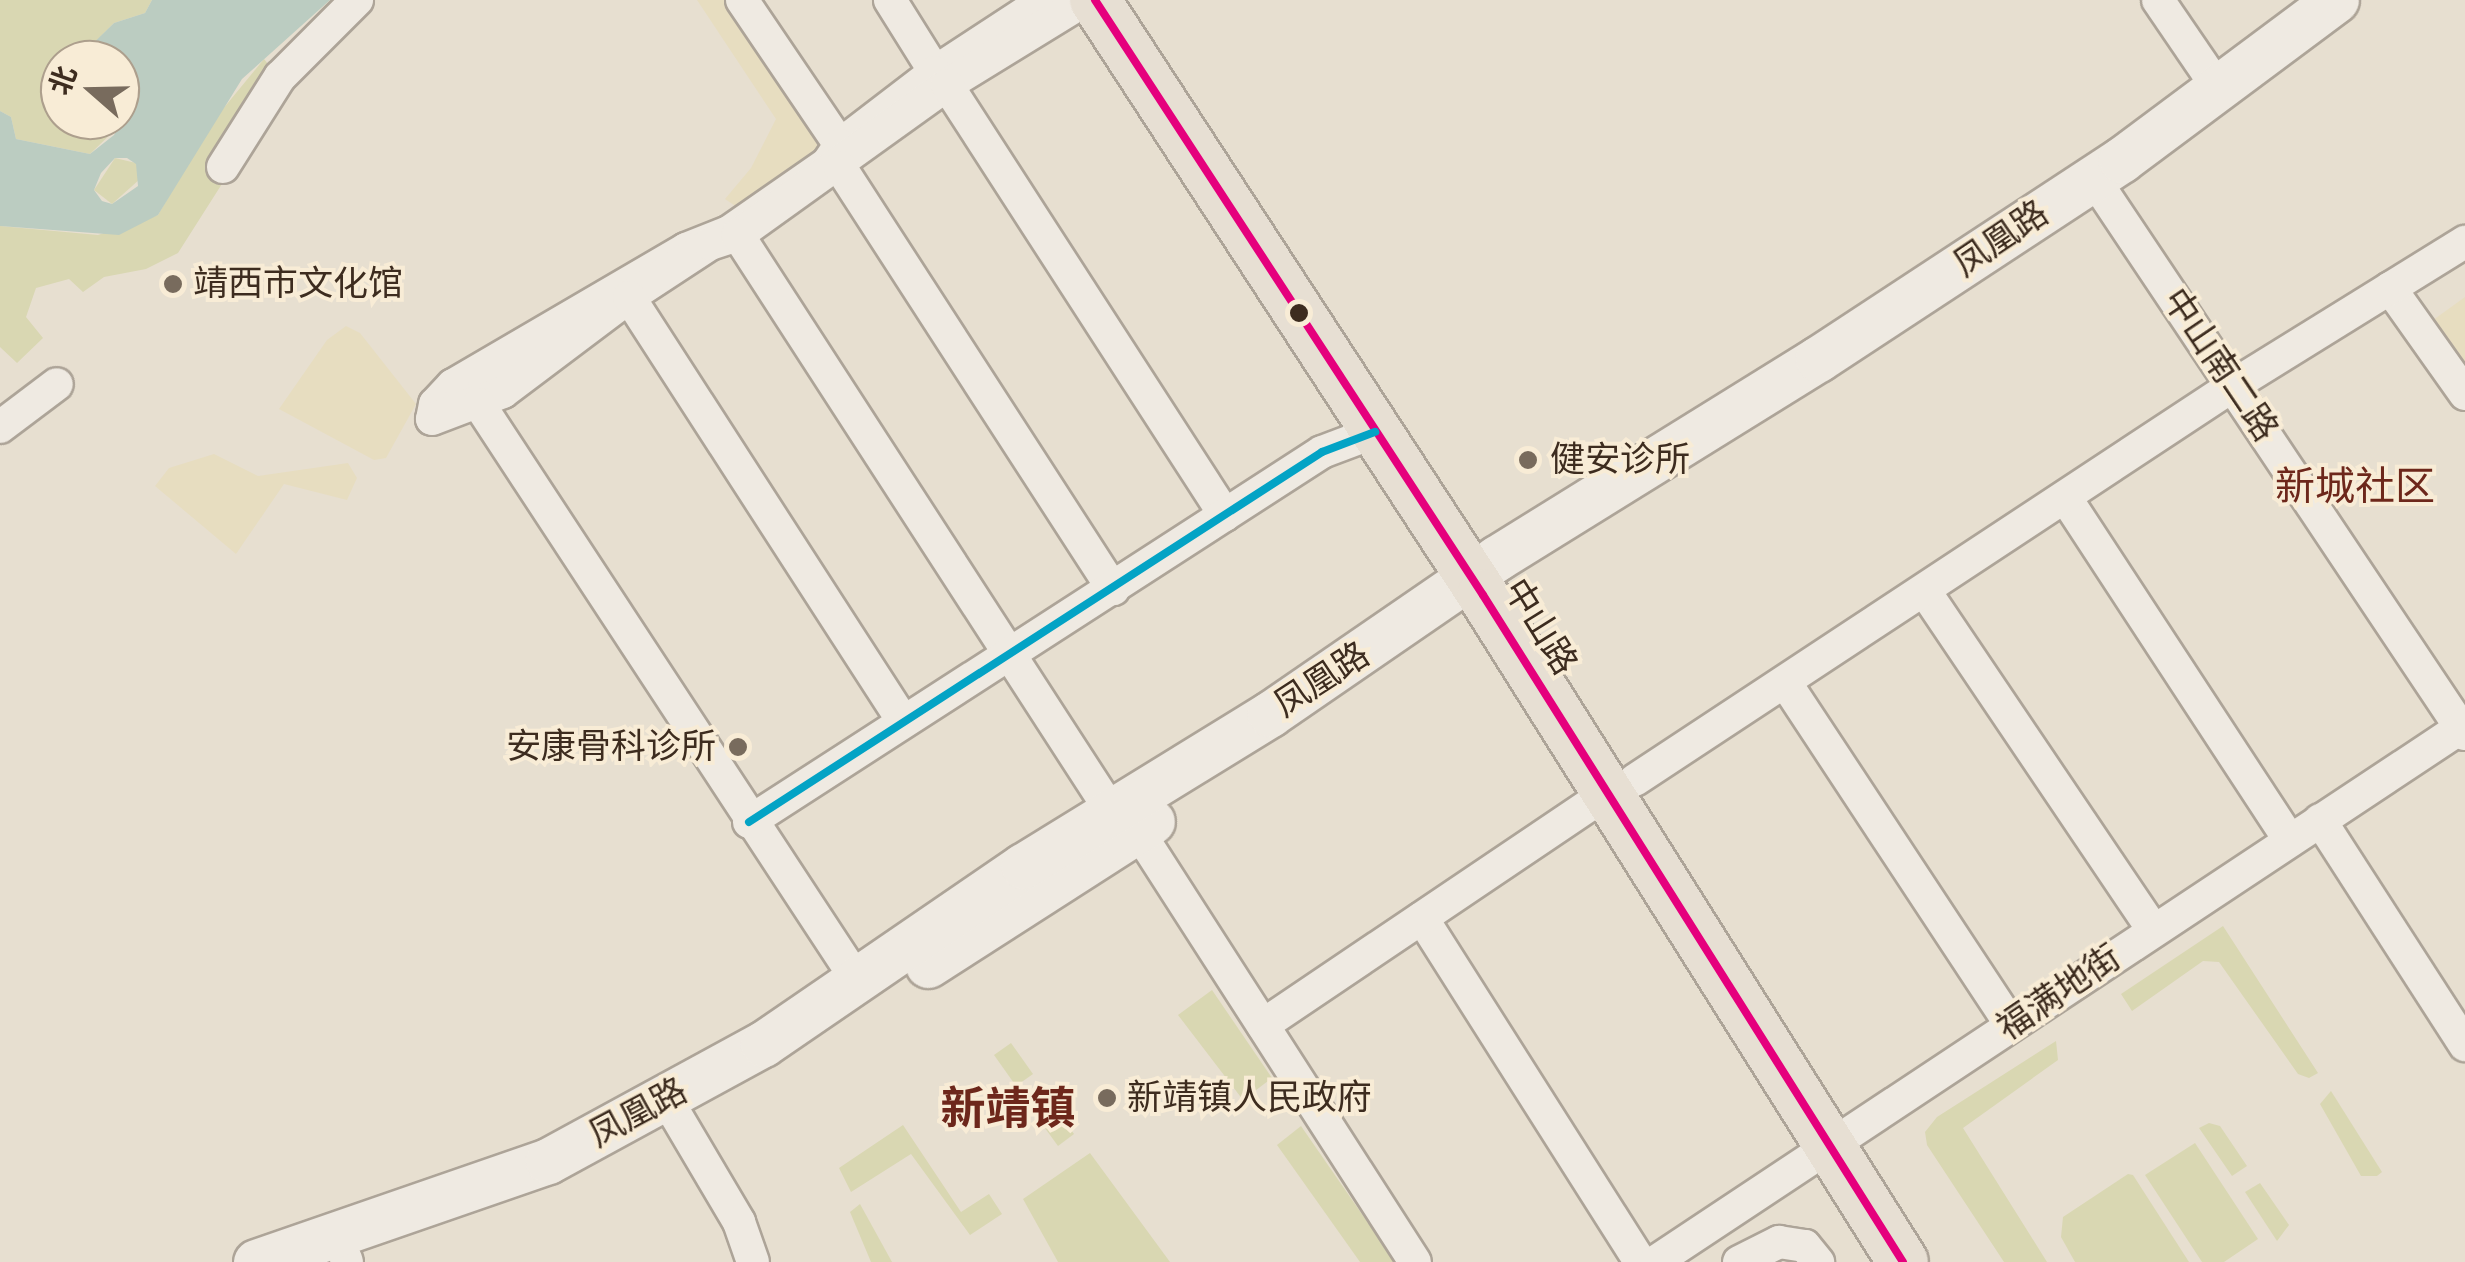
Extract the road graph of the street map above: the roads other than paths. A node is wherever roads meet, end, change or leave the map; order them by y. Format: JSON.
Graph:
{"nodes":[{"id":1,"x":356,"y":0,"type":"edge"},
{"id":2,"x":742,"y":0,"type":"edge"},
{"id":3,"x":890,"y":0,"type":"edge"},
{"id":4,"x":1045,"y":0,"type":"edge"},
{"id":5,"x":1085,"y":0,"type":"edge"},
{"id":6,"x":1095,"y":0,"type":"edge"},
{"id":7,"x":1132,"y":0,"type":"edge"},
{"id":8,"x":2158,"y":0,"type":"edge"},
{"id":9,"x":2336,"y":0,"type":"edge"},
{"id":10,"x":2372,"y":0,"type":"edge"},
{"id":11,"x":941,"y":79,"type":"junction"},
{"id":12,"x":2218,"y":88,"type":"junction"},
{"id":13,"x":840,"y":156,"type":"junction"},
{"id":14,"x":223,"y":167,"type":"dead end"},
{"id":15,"x":2106,"y":196,"type":"junction"},
{"id":16,"x":738,"y":235,"type":"junction"},
{"id":17,"x":2465,"y":242,"type":"edge"},
{"id":18,"x":2390,"y":288,"type":"junction"},
{"id":19,"x":629,"y":296,"type":"junction"},
{"id":20,"x":56,"y":384,"type":"dead end"},
{"id":21,"x":2234,"y":385,"type":"junction"},
{"id":22,"x":2465,"y":394,"type":"edge"},
{"id":23,"x":479,"y":404,"type":"junction"},
{"id":24,"x":0,"y":427,"type":"edge"},
{"id":25,"x":1375,"y":432,"type":"junction"},
{"id":26,"x":2066,"y":500,"type":"junction"},
{"id":27,"x":1226,"y":516,"type":"junction"},
{"id":28,"x":1491,"y":577,"type":"junction"},
{"id":29,"x":1113,"y":590,"type":"junction"},
{"id":30,"x":1926,"y":594,"type":"junction"},
{"id":31,"x":1009,"y":656,"type":"junction"},
{"id":32,"x":1785,"y":682,"type":"junction"},
{"id":33,"x":903,"y":721,"type":"junction"},
{"id":34,"x":2464,"y":729,"type":"edge"},
{"id":35,"x":1621,"y":786,"type":"junction"},
{"id":36,"x":2320,"y":820,"type":"junction"},
{"id":37,"x":1124,"y":821,"type":"junction"},
{"id":38,"x":748,"y":822,"type":"junction"},
{"id":39,"x":2290,"y":841,"type":"junction"},
{"id":40,"x":1422,"y":918,"type":"junction"},
{"id":41,"x":2152,"y":929,"type":"junction"},
{"id":42,"x":855,"y":977,"type":"junction"},
{"id":43,"x":1263,"y":1024,"type":"junction"},
{"id":44,"x":2011,"y":1025,"type":"junction"},
{"id":45,"x":2465,"y":1045,"type":"edge"},
{"id":46,"x":677,"y":1117,"type":"junction"},
{"id":47,"x":1843,"y":1140,"type":"junction"},
{"id":48,"x":344,"y":1261,"type":"edge"},
{"id":49,"x":256,"y":1262,"type":"edge"},
{"id":50,"x":753,"y":1262,"type":"edge"},
{"id":51,"x":1415,"y":1262,"type":"edge"},
{"id":52,"x":1640,"y":1262,"type":"edge"},
{"id":53,"x":1655,"y":1262,"type":"edge"},
{"id":54,"x":1740,"y":1262,"type":"edge"},
{"id":55,"x":1818,"y":1262,"type":"edge"},
{"id":56,"x":1903,"y":1262,"type":"edge"},
{"id":57,"x":1936,"y":1262,"type":"edge"}],
"edges":[{"from":1,"to":14,"type":"street"},
{"from":2,"to":13,"type":"street"},
{"from":3,"to":11,"type":"street"},
{"from":4,"to":11,"type":"street"},
{"from":5,"to":11,"type":"street"},
{"from":6,"to":25,"type":"main road","name":"中山路"},
{"from":7,"to":28,"type":"main road","name":"中山路"},
{"from":8,"to":12,"type":"street"},
{"from":9,"to":12,"type":"main road","name":"凤凰路"},
{"from":10,"to":15,"type":"main road","name":"凤凰路"},
{"from":11,"to":13,"type":"street"},
{"from":11,"to":27,"type":"street"},
{"from":12,"to":28,"type":"main road","name":"凤凰路"},
{"from":13,"to":16,"type":"street"},
{"from":13,"to":23,"type":"street"},
{"from":13,"to":29,"type":"street"},
{"from":15,"to":21,"type":"street","name":"中山南二路"},
{"from":15,"to":28,"type":"main road","name":"凤凰路"},
{"from":16,"to":19,"type":"street"},
{"from":16,"to":31,"type":"street"},
{"from":17,"to":18,"type":"street"},
{"from":18,"to":21,"type":"street"},
{"from":18,"to":22,"type":"street"},
{"from":19,"to":23,"type":"street"},
{"from":19,"to":33,"type":"street"},
{"from":20,"to":24,"type":"street"},
{"from":21,"to":26,"type":"street"},
{"from":21,"to":34,"type":"street","name":"中山南二路"},
{"from":23,"to":38,"type":"street"},
{"from":25,"to":27,"type":"street"},
{"from":25,"to":28,"type":"main road","name":"中山路"},
{"from":26,"to":30,"type":"street"},
{"from":26,"to":39,"type":"street"},
{"from":27,"to":29,"type":"street"},
{"from":28,"to":35,"type":"main road","name":"中山路"},
{"from":28,"to":37,"type":"main road","name":"凤凰路"},
{"from":29,"to":31,"type":"street"},
{"from":30,"to":32,"type":"street"},
{"from":30,"to":41,"type":"street"},
{"from":31,"to":33,"type":"street"},
{"from":31,"to":37,"type":"street"},
{"from":32,"to":35,"type":"street"},
{"from":32,"to":44,"type":"street"},
{"from":33,"to":38,"type":"street"},
{"from":34,"to":36,"type":"street","name":"福满地街"},
{"from":35,"to":40,"type":"street"},
{"from":35,"to":47,"type":"main road","name":"中山路"},
{"from":36,"to":39,"type":"street","name":"福满地街"},
{"from":36,"to":45,"type":"street"},
{"from":37,"to":42,"type":"main road","name":"凤凰路"},
{"from":37,"to":43,"type":"street"},
{"from":37,"to":46,"type":"main road","name":"凤凰路"},
{"from":38,"to":42,"type":"street"},
{"from":39,"to":41,"type":"street","name":"福满地街"},
{"from":40,"to":43,"type":"street"},
{"from":40,"to":52,"type":"street"},
{"from":41,"to":44,"type":"street","name":"福满地街"},
{"from":42,"to":49,"type":"main road","name":"凤凰路"},
{"from":43,"to":51,"type":"street"},
{"from":44,"to":47,"type":"street","name":"福满地街"},
{"from":46,"to":48,"type":"main road","name":"凤凰路"},
{"from":46,"to":50,"type":"street"},
{"from":47,"to":53,"type":"street","name":"福满地街"},
{"from":47,"to":56,"type":"main road","name":"中山路"},
{"from":47,"to":57,"type":"main road","name":"中山路"},
{"from":54,"to":55,"type":"street"}]}
